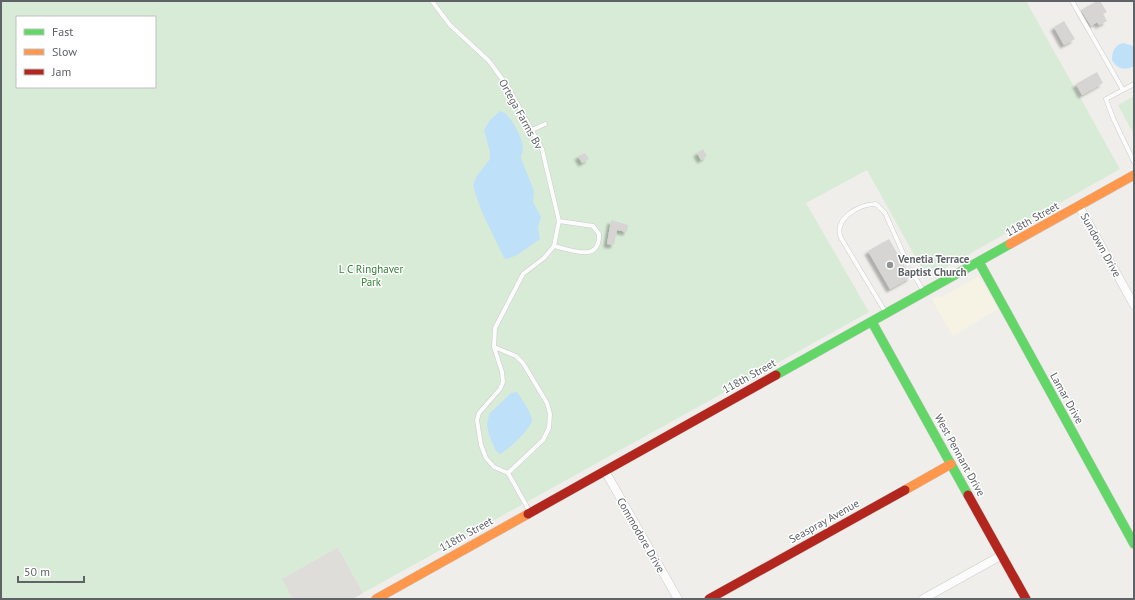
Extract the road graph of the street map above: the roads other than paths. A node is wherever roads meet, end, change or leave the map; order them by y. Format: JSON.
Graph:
{"nodes":[{"id":1,"x":432,"y":1,"type":"edge"},
{"id":2,"x":1072,"y":1,"type":"edge"},
{"id":3,"x":1134,"y":84,"type":"edge"},
{"id":4,"x":1123,"y":90,"type":"junction"},
{"id":5,"x":544,"y":124,"type":"dead end"},
{"id":6,"x":532,"y":130,"type":"junction"},
{"id":7,"x":1134,"y":162,"type":"edge"},
{"id":8,"x":1134,"y":175,"type":"edge"},
{"id":9,"x":1079,"y":206,"type":"junction"},
{"id":10,"x":559,"y":221,"type":"junction"},
{"id":11,"x":554,"y":246,"type":"junction"},
{"id":12,"x":979,"y":262,"type":"junction"},
{"id":13,"x":908,"y":264,"type":"dead end"},
{"id":14,"x":912,"y":270,"type":"dead end"},
{"id":15,"x":924,"y":292,"type":"junction"},
{"id":16,"x":1134,"y":305,"type":"edge"},
{"id":17,"x":886,"y":314,"type":"junction"},
{"id":18,"x":872,"y":322,"type":"junction"},
{"id":19,"x":494,"y":347,"type":"junction"},
{"id":20,"x":951,"y":464,"type":"junction"},
{"id":21,"x":605,"y":471,"type":"junction"},
{"id":22,"x":508,"y":473,"type":"junction"},
{"id":23,"x":530,"y":512,"type":"junction"},
{"id":24,"x":1134,"y":544,"type":"edge"},
{"id":25,"x":1002,"y":555,"type":"junction"},
{"id":26,"x":376,"y":599,"type":"edge"},
{"id":27,"x":678,"y":599,"type":"edge"},
{"id":28,"x":709,"y":599,"type":"edge"},
{"id":29,"x":922,"y":599,"type":"edge"},
{"id":30,"x":1026,"y":599,"type":"edge"}],
"edges":[{"from":1,"to":6,"type":"lane","name":"Ortega Farms Bv"},
{"from":2,"to":4,"type":"lane"},
{"from":3,"to":4,"type":"lane"},
{"from":4,"to":7,"type":"lane"},
{"from":5,"to":6,"type":"lane"},
{"from":6,"to":10,"type":"lane","name":"Ortega Farms Bv"},
{"from":8,"to":9,"type":"street","name":"118th Street"},
{"from":9,"to":12,"type":"street","name":"118th Street"},
{"from":9,"to":16,"type":"street","name":"Sundown Drive"},
{"from":10,"to":11,"type":"lane","name":"Ortega Farms Bv"},
{"from":10,"to":11,"type":"lane"},
{"from":11,"to":19,"type":"lane"},
{"from":12,"to":15,"type":"street","name":"118th Street"},
{"from":12,"to":24,"type":"street","name":"Lamar Drive"},
{"from":13,"to":17,"type":"lane"},
{"from":14,"to":15,"type":"lane"},
{"from":15,"to":17,"type":"street","name":"118th Street"},
{"from":17,"to":18,"type":"street","name":"118th Street"},
{"from":18,"to":20,"type":"street","name":"West Pennant Drive"},
{"from":18,"to":21,"type":"street","name":"118th Street"},
{"from":19,"to":22,"type":"lane"},
{"from":19,"to":22,"type":"lane"},
{"from":20,"to":25,"type":"street","name":"West Pennant Drive"},
{"from":20,"to":28,"type":"street","name":"Seaspray Avenue"},
{"from":21,"to":23,"type":"street","name":"118th Street"},
{"from":21,"to":27,"type":"street","name":"Commodore Drive"},
{"from":22,"to":23,"type":"lane"},
{"from":23,"to":26,"type":"street","name":"118th Street"},
{"from":25,"to":29,"type":"street"},
{"from":25,"to":30,"type":"street","name":"West Pennant Drive"}]}
